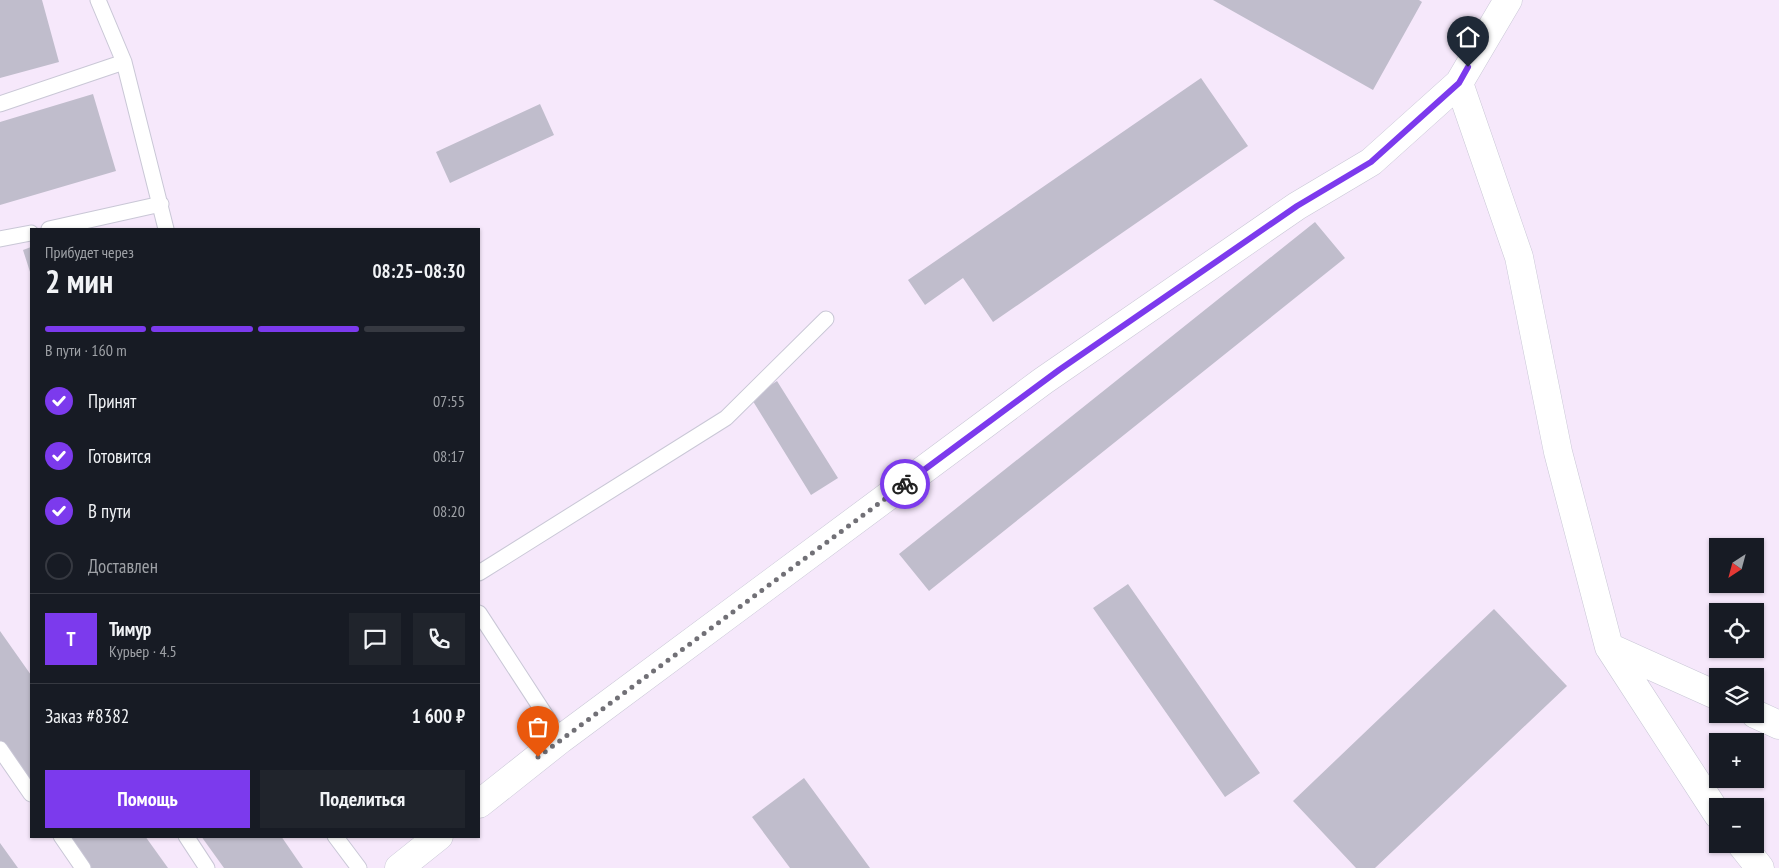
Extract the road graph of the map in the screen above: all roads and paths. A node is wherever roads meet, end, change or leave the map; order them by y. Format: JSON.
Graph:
{"nodes":[{"id":1,"x":98,"y":0,"type":"edge"},
{"id":2,"x":1508,"y":0,"type":"edge"},
{"id":3,"x":124,"y":62,"type":"junction"},
{"id":4,"x":1459,"y":83,"type":"junction"},
{"id":5,"x":0,"y":104,"type":"edge"},
{"id":6,"x":161,"y":204,"type":"junction"},
{"id":7,"x":53,"y":228,"type":"edge"},
{"id":8,"x":166,"y":228,"type":"edge"},
{"id":9,"x":30,"y":232,"type":"edge"},
{"id":10,"x":0,"y":239,"type":"edge"},
{"id":11,"x":826,"y":318,"type":"dead end"},
{"id":12,"x":480,"y":573,"type":"edge"},
{"id":13,"x":480,"y":615,"type":"edge"},
{"id":14,"x":1609,"y":647,"type":"junction"},
{"id":15,"x":1709,"y":692,"type":"edge"},
{"id":16,"x":1764,"y":718,"type":"edge"},
{"id":17,"x":1779,"y":725,"type":"edge"},
{"id":18,"x":561,"y":739,"type":"junction"},
{"id":19,"x":0,"y":749,"type":"edge"},
{"id":20,"x":30,"y":793,"type":"edge"},
{"id":21,"x":1709,"y":801,"type":"edge"},
{"id":22,"x":480,"y":803,"type":"edge"},
{"id":23,"x":62,"y":838,"type":"edge"},
{"id":24,"x":187,"y":838,"type":"edge"},
{"id":25,"x":336,"y":838,"type":"edge"},
{"id":26,"x":437,"y":838,"type":"edge"},
{"id":27,"x":1748,"y":853,"type":"edge"},
{"id":28,"x":83,"y":868,"type":"edge"},
{"id":29,"x":207,"y":868,"type":"edge"},
{"id":30,"x":359,"y":868,"type":"edge"},
{"id":31,"x":400,"y":868,"type":"edge"},
{"id":32,"x":1760,"y":868,"type":"edge"}],
"edges":[{"from":1,"to":3,"type":"lane"},
{"from":2,"to":4,"type":"street"},
{"from":3,"to":5,"type":"lane"},
{"from":3,"to":6,"type":"lane"},
{"from":4,"to":14,"type":"street"},
{"from":4,"to":18,"type":"street"},
{"from":6,"to":7,"type":"lane"},
{"from":6,"to":8,"type":"lane"},
{"from":9,"to":10,"type":"lane"},
{"from":11,"to":12,"type":"lane"},
{"from":13,"to":18,"type":"lane"},
{"from":14,"to":15,"type":"street"},
{"from":14,"to":21,"type":"street"},
{"from":16,"to":17,"type":"street"},
{"from":18,"to":22,"type":"street"},
{"from":19,"to":20,"type":"lane"},
{"from":23,"to":28,"type":"lane"},
{"from":24,"to":29,"type":"lane"},
{"from":25,"to":30,"type":"lane"},
{"from":26,"to":31,"type":"street"},
{"from":27,"to":32,"type":"street"}]}
